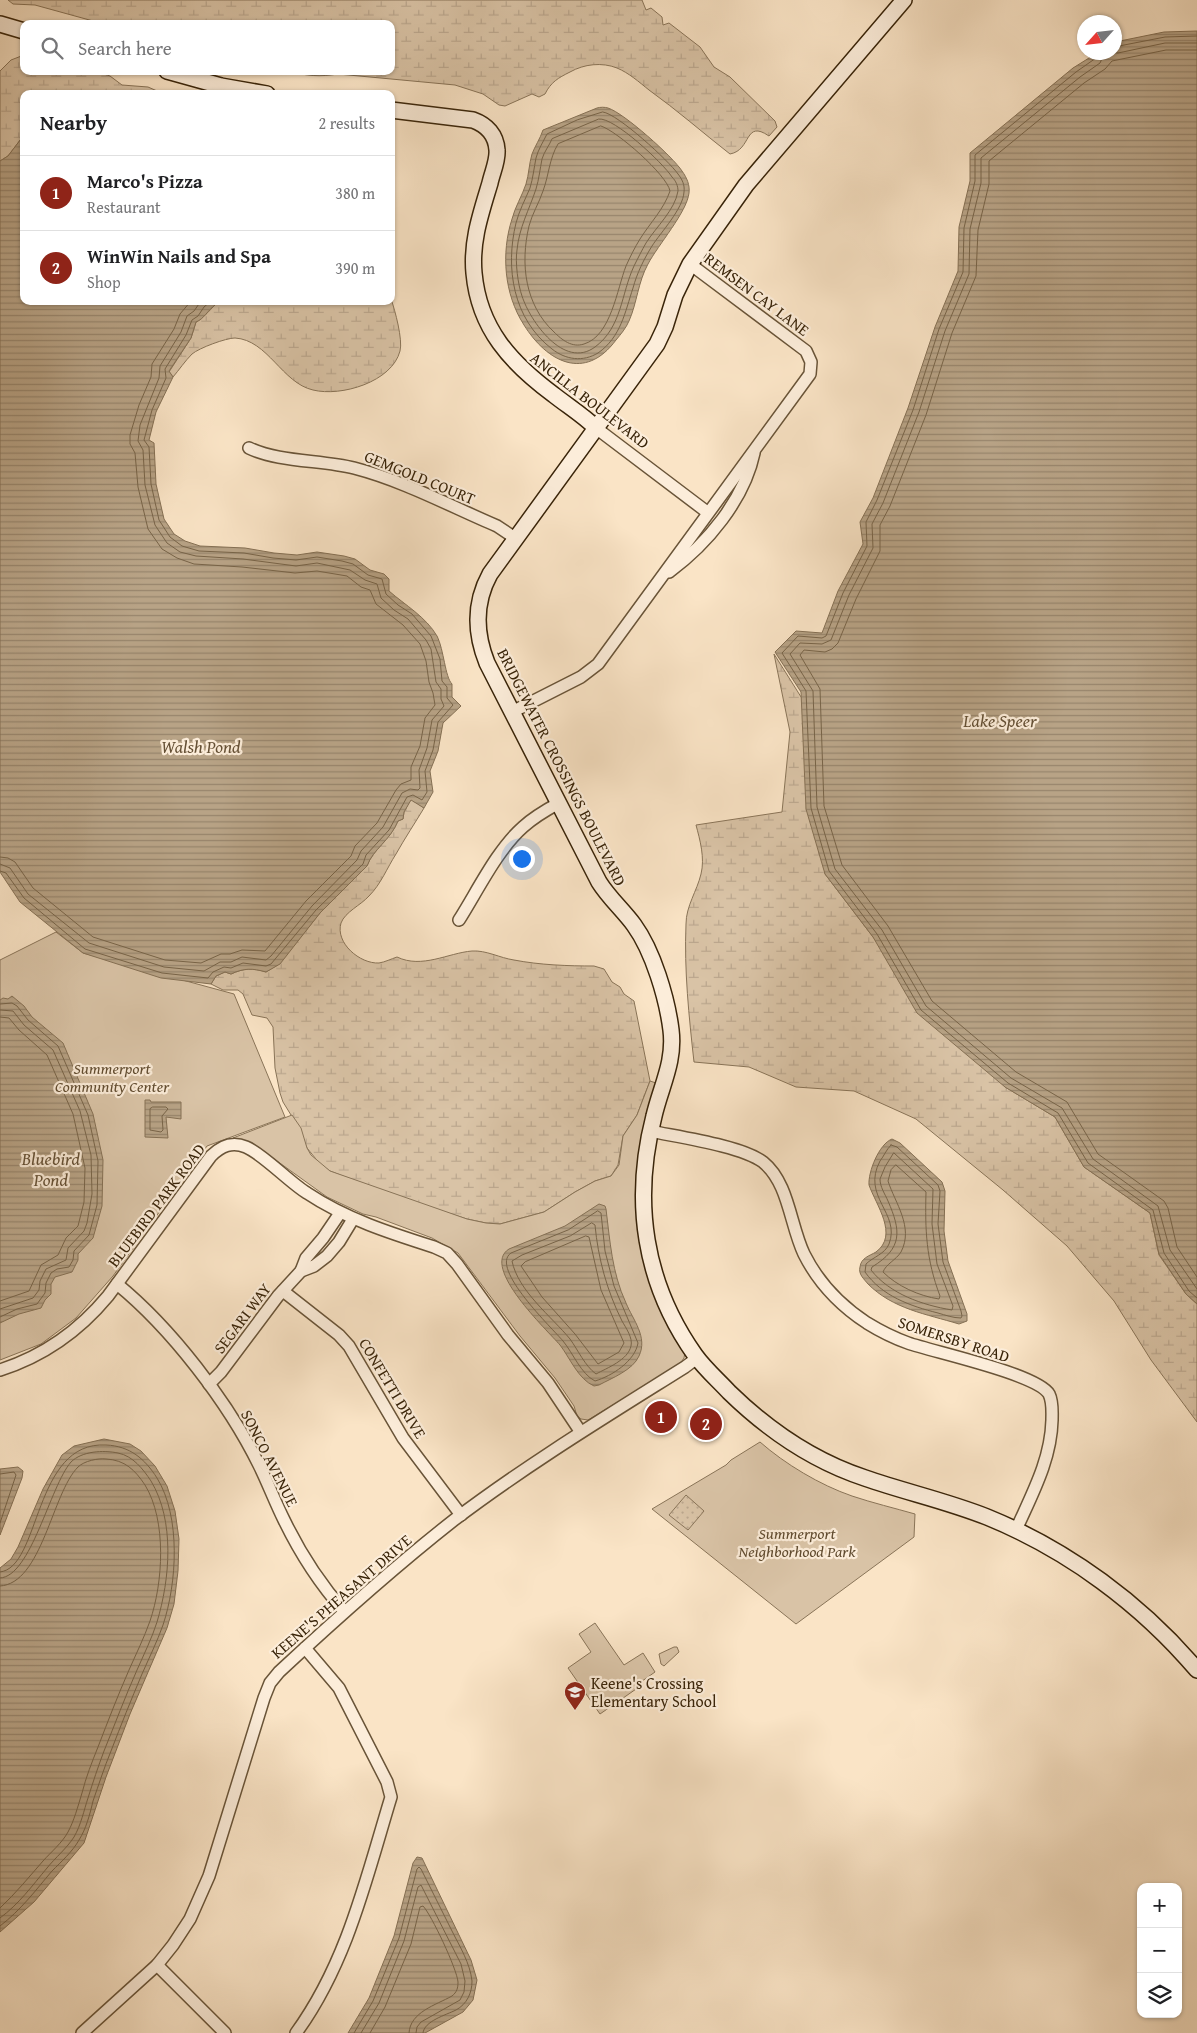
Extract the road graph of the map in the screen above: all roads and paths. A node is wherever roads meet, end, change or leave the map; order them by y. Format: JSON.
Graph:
{"nodes":[{"id":1,"x":904,"y":0,"type":"edge"},
{"id":2,"x":0,"y":24,"type":"edge"},
{"id":3,"x":20,"y":30,"type":"edge"},
{"id":4,"x":181,"y":75,"type":"edge"},
{"id":5,"x":244,"y":90,"type":"edge"},
{"id":6,"x":395,"y":110,"type":"edge"},
{"id":7,"x":690,"y":264,"type":"junction"},
{"id":8,"x":596,"y":428,"type":"junction"},
{"id":9,"x":249,"y":448,"type":"dead end"},
{"id":10,"x":755,"y":451,"type":"junction"},
{"id":11,"x":707,"y":512,"type":"junction"},
{"id":12,"x":515,"y":538,"type":"junction"},
{"id":13,"x":665,"y":574,"type":"junction"},
{"id":14,"x":512,"y":712,"type":"junction"},
{"id":15,"x":559,"y":803,"type":"junction"},
{"id":16,"x":459,"y":920,"type":"dead end"},
{"id":17,"x":650,"y":1131,"type":"junction"},
{"id":18,"x":340,"y":1213,"type":"junction"},
{"id":19,"x":353,"y":1219,"type":"junction"},
{"id":20,"x":301,"y":1271,"type":"junction"},
{"id":21,"x":117,"y":1284,"type":"junction"},
{"id":22,"x":283,"y":1290,"type":"junction"},
{"id":23,"x":697,"y":1358,"type":"junction"},
{"id":24,"x":0,"y":1370,"type":"edge"},
{"id":25,"x":209,"y":1384,"type":"junction"},
{"id":26,"x":580,"y":1431,"type":"junction"},
{"id":27,"x":461,"y":1515,"type":"junction"},
{"id":28,"x":1016,"y":1530,"type":"junction"},
{"id":29,"x":344,"y":1611,"type":"junction"},
{"id":30,"x":305,"y":1648,"type":"junction"},
{"id":31,"x":1197,"y":1670,"type":"edge"},
{"id":32,"x":157,"y":1965,"type":"junction"},
{"id":33,"x":82,"y":2033,"type":"edge"},
{"id":34,"x":224,"y":2033,"type":"edge"},
{"id":35,"x":296,"y":2033,"type":"edge"}],
"edges":[{"from":1,"to":7,"type":"street","name":"BRIDGEWATER CROSSINGS BOULEVARD"},
{"from":2,"to":3,"type":"street"},
{"from":4,"to":5,"type":"street"},
{"from":6,"to":8,"type":"street","name":"ANCILLA BOULEVARD"},
{"from":7,"to":8,"type":"street","name":"BRIDGEWATER CROSSINGS BOULEVARD"},
{"from":7,"to":10,"type":"street","name":"REMSEN CAY LANE"},
{"from":8,"to":11,"type":"street","name":"ANCILLA BOULEVARD"},
{"from":8,"to":12,"type":"street","name":"BRIDGEWATER CROSSINGS BOULEVARD"},
{"from":9,"to":12,"type":"street","name":"GEMGOLD COURT"},
{"from":10,"to":11,"type":"street","name":"REMSEN CAY LANE"},
{"from":10,"to":13,"type":"street","name":"REMSEN CAY LANE"},
{"from":11,"to":13,"type":"street","name":"REMSEN CAY LANE"},
{"from":12,"to":14,"type":"street","name":"BRIDGEWATER CROSSINGS BOULEVARD"},
{"from":13,"to":14,"type":"street","name":"REMSEN CAY LANE"},
{"from":14,"to":15,"type":"street","name":"BRIDGEWATER CROSSINGS BOULEVARD"},
{"from":15,"to":16,"type":"street"},
{"from":15,"to":17,"type":"street","name":"BRIDGEWATER CROSSINGS BOULEVARD"},
{"from":17,"to":23,"type":"street","name":"BRIDGEWATER CROSSINGS BOULEVARD"},
{"from":17,"to":28,"type":"street","name":"SOMERSBY ROAD"},
{"from":18,"to":19,"type":"street","name":"BLUEBIRD PARK ROAD"},
{"from":18,"to":20,"type":"street","name":"SEGARI WAY"},
{"from":18,"to":21,"type":"street","name":"BLUEBIRD PARK ROAD"},
{"from":19,"to":20,"type":"street","name":"SEGARI WAY"},
{"from":19,"to":26,"type":"street","name":"BLUEBIRD PARK ROAD"},
{"from":20,"to":22,"type":"street","name":"SEGARI WAY"},
{"from":21,"to":24,"type":"street","name":"BLUEBIRD PARK ROAD"},
{"from":21,"to":25,"type":"street","name":"SONCO AVENUE"},
{"from":22,"to":25,"type":"street","name":"SEGARI WAY"},
{"from":22,"to":27,"type":"street","name":"CONFETTI DRIVE"},
{"from":23,"to":26,"type":"street","name":"KEENE'S PHEASANT DRIVE"},
{"from":23,"to":28,"type":"street","name":"BRIDGEWATER CROSSINGS BOULEVARD"},
{"from":25,"to":29,"type":"street","name":"SONCO AVENUE"},
{"from":26,"to":27,"type":"street","name":"KEENE'S PHEASANT DRIVE"},
{"from":27,"to":29,"type":"street","name":"KEENE'S PHEASANT DRIVE"},
{"from":28,"to":31,"type":"street","name":"BRIDGEWATER CROSSINGS BOULEVARD"},
{"from":29,"to":30,"type":"street","name":"KEENE'S PHEASANT DRIVE"},
{"from":30,"to":32,"type":"street","name":"KEENE'S PHEASANT DRIVE"},
{"from":30,"to":35,"type":"street"},
{"from":32,"to":33,"type":"street","name":"KEENE'S PHEASANT DRIVE"},
{"from":32,"to":34,"type":"street"}]}
